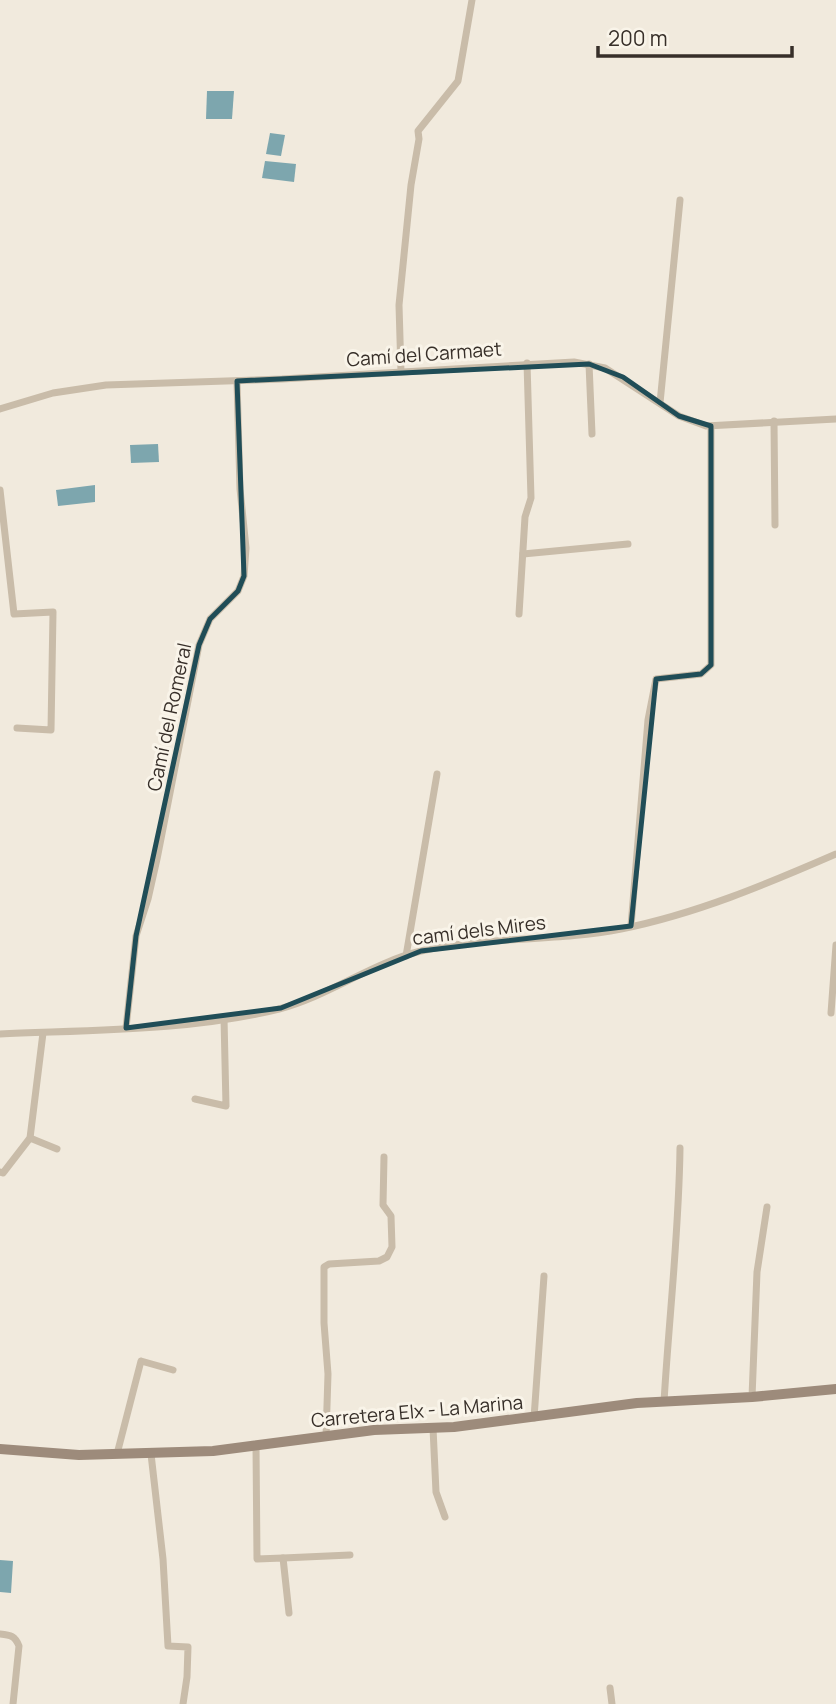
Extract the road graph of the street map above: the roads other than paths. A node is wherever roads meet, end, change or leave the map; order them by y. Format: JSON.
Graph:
{"nodes":[{"id":1,"x":472,"y":0,"type":"edge"},
{"id":2,"x":680,"y":200,"type":"dead end"},
{"id":3,"x":527,"y":363,"type":"junction"},
{"id":4,"x":589,"y":364,"type":"junction"},
{"id":5,"x":401,"y":372,"type":"junction"},
{"id":6,"x":237,"y":381,"type":"junction"},
{"id":7,"x":660,"y":403,"type":"junction"},
{"id":8,"x":0,"y":409,"type":"edge"},
{"id":9,"x":836,"y":419,"type":"edge"},
{"id":10,"x":774,"y":421,"type":"junction"},
{"id":11,"x":711,"y":426,"type":"junction"},
{"id":12,"x":592,"y":434,"type":"dead end"},
{"id":13,"x":0,"y":490,"type":"edge"},
{"id":14,"x":775,"y":526,"type":"dead end"},
{"id":15,"x":628,"y":544,"type":"dead end"},
{"id":16,"x":523,"y":554,"type":"junction"},
{"id":17,"x":519,"y":614,"type":"dead end"},
{"id":18,"x":17,"y":728,"type":"dead end"},
{"id":19,"x":437,"y":774,"type":"dead end"},
{"id":20,"x":836,"y":854,"type":"edge"},
{"id":21,"x":631,"y":926,"type":"junction"},
{"id":22,"x":836,"y":945,"type":"edge"},
{"id":23,"x":405,"y":956,"type":"junction"},
{"id":24,"x":831,"y":1013,"type":"dead end"},
{"id":25,"x":224,"y":1018,"type":"junction"},
{"id":26,"x":126,"y":1028,"type":"junction"},
{"id":27,"x":43,"y":1033,"type":"junction"},
{"id":28,"x":0,"y":1034,"type":"edge"},
{"id":29,"x":195,"y":1099,"type":"dead end"},
{"id":30,"x":30,"y":1139,"type":"junction"},
{"id":31,"x":681,"y":1148,"type":"dead end"},
{"id":32,"x":57,"y":1149,"type":"dead end"},
{"id":33,"x":384,"y":1157,"type":"dead end"},
{"id":34,"x":0,"y":1172,"type":"edge"},
{"id":35,"x":767,"y":1207,"type":"dead end"},
{"id":36,"x":544,"y":1276,"type":"dead end"},
{"id":37,"x":173,"y":1370,"type":"dead end"},
{"id":38,"x":836,"y":1389,"type":"edge"},
{"id":39,"x":752,"y":1397,"type":"junction"},
{"id":40,"x":664,"y":1402,"type":"junction"},
{"id":41,"x":534,"y":1418,"type":"junction"},
{"id":42,"x":433,"y":1428,"type":"junction"},
{"id":43,"x":326,"y":1437,"type":"junction"},
{"id":44,"x":256,"y":1446,"type":"junction"},
{"id":45,"x":0,"y":1449,"type":"edge"},
{"id":46,"x":117,"y":1454,"type":"junction"},
{"id":47,"x":151,"y":1454,"type":"junction"},
{"id":48,"x":445,"y":1517,"type":"dead end"},
{"id":49,"x":350,"y":1555,"type":"dead end"},
{"id":50,"x":283,"y":1558,"type":"junction"},
{"id":51,"x":289,"y":1613,"type":"dead end"},
{"id":52,"x":0,"y":1634,"type":"edge"},
{"id":53,"x":610,"y":1688,"type":"dead end"},
{"id":54,"x":13,"y":1704,"type":"edge"},
{"id":55,"x":183,"y":1704,"type":"edge"},
{"id":56,"x":612,"y":1704,"type":"edge"}],
"edges":[{"from":1,"to":5,"type":"street"},
{"from":2,"to":7,"type":"street"},
{"from":3,"to":4,"type":"street","name":"Camí del Carmaet"},
{"from":3,"to":5,"type":"street","name":"Camí del Carmaet"},
{"from":3,"to":16,"type":"street"},
{"from":4,"to":7,"type":"street","name":"Camí del Carmaet"},
{"from":4,"to":12,"type":"street"},
{"from":5,"to":6,"type":"street","name":"Camí del Carmaet"},
{"from":6,"to":8,"type":"street","name":"Camí del Carmaet"},
{"from":6,"to":26,"type":"street","name":"Camí del Romeral"},
{"from":7,"to":11,"type":"street","name":"Camí del Carmaet"},
{"from":9,"to":10,"type":"street","name":"Camí del Carmaet"},
{"from":10,"to":11,"type":"street","name":"Camí del Carmaet"},
{"from":10,"to":14,"type":"street"},
{"from":11,"to":21,"type":"street"},
{"from":13,"to":18,"type":"street"},
{"from":15,"to":16,"type":"street"},
{"from":16,"to":17,"type":"street"},
{"from":19,"to":23,"type":"street"},
{"from":20,"to":21,"type":"street","name":"camí dels Mires"},
{"from":21,"to":23,"type":"street","name":"camí dels Mires"},
{"from":22,"to":24,"type":"street"},
{"from":23,"to":25,"type":"street","name":"camí dels Mires"},
{"from":25,"to":26,"type":"street","name":"camí dels Mires"},
{"from":25,"to":29,"type":"street"},
{"from":26,"to":27,"type":"street","name":"camí dels Mires"},
{"from":27,"to":28,"type":"street","name":"camí dels Mires"},
{"from":27,"to":30,"type":"street"},
{"from":30,"to":32,"type":"street"},
{"from":30,"to":34,"type":"street"},
{"from":31,"to":40,"type":"street"},
{"from":33,"to":43,"type":"street"},
{"from":35,"to":39,"type":"street"},
{"from":36,"to":41,"type":"street"},
{"from":37,"to":46,"type":"street"},
{"from":38,"to":39,"type":"main road","name":"Carretera Elx - La Marina"},
{"from":39,"to":40,"type":"main road","name":"Carretera Elx - La Marina"},
{"from":40,"to":41,"type":"main road","name":"Carretera Elx - La Marina"},
{"from":41,"to":42,"type":"main road","name":"Carretera Elx - La Marina"},
{"from":42,"to":43,"type":"main road","name":"Carretera Elx - La Marina"},
{"from":42,"to":48,"type":"street"},
{"from":43,"to":44,"type":"main road","name":"Carretera Elx - La Marina"},
{"from":44,"to":47,"type":"main road","name":"Carretera Elx - La Marina"},
{"from":44,"to":50,"type":"street"},
{"from":45,"to":46,"type":"main road","name":"Carretera Elx - La Marina"},
{"from":46,"to":47,"type":"main road","name":"Carretera Elx - La Marina"},
{"from":47,"to":55,"type":"street"},
{"from":49,"to":50,"type":"street"},
{"from":50,"to":51,"type":"street"},
{"from":52,"to":54,"type":"street"},
{"from":53,"to":56,"type":"street"}]}
